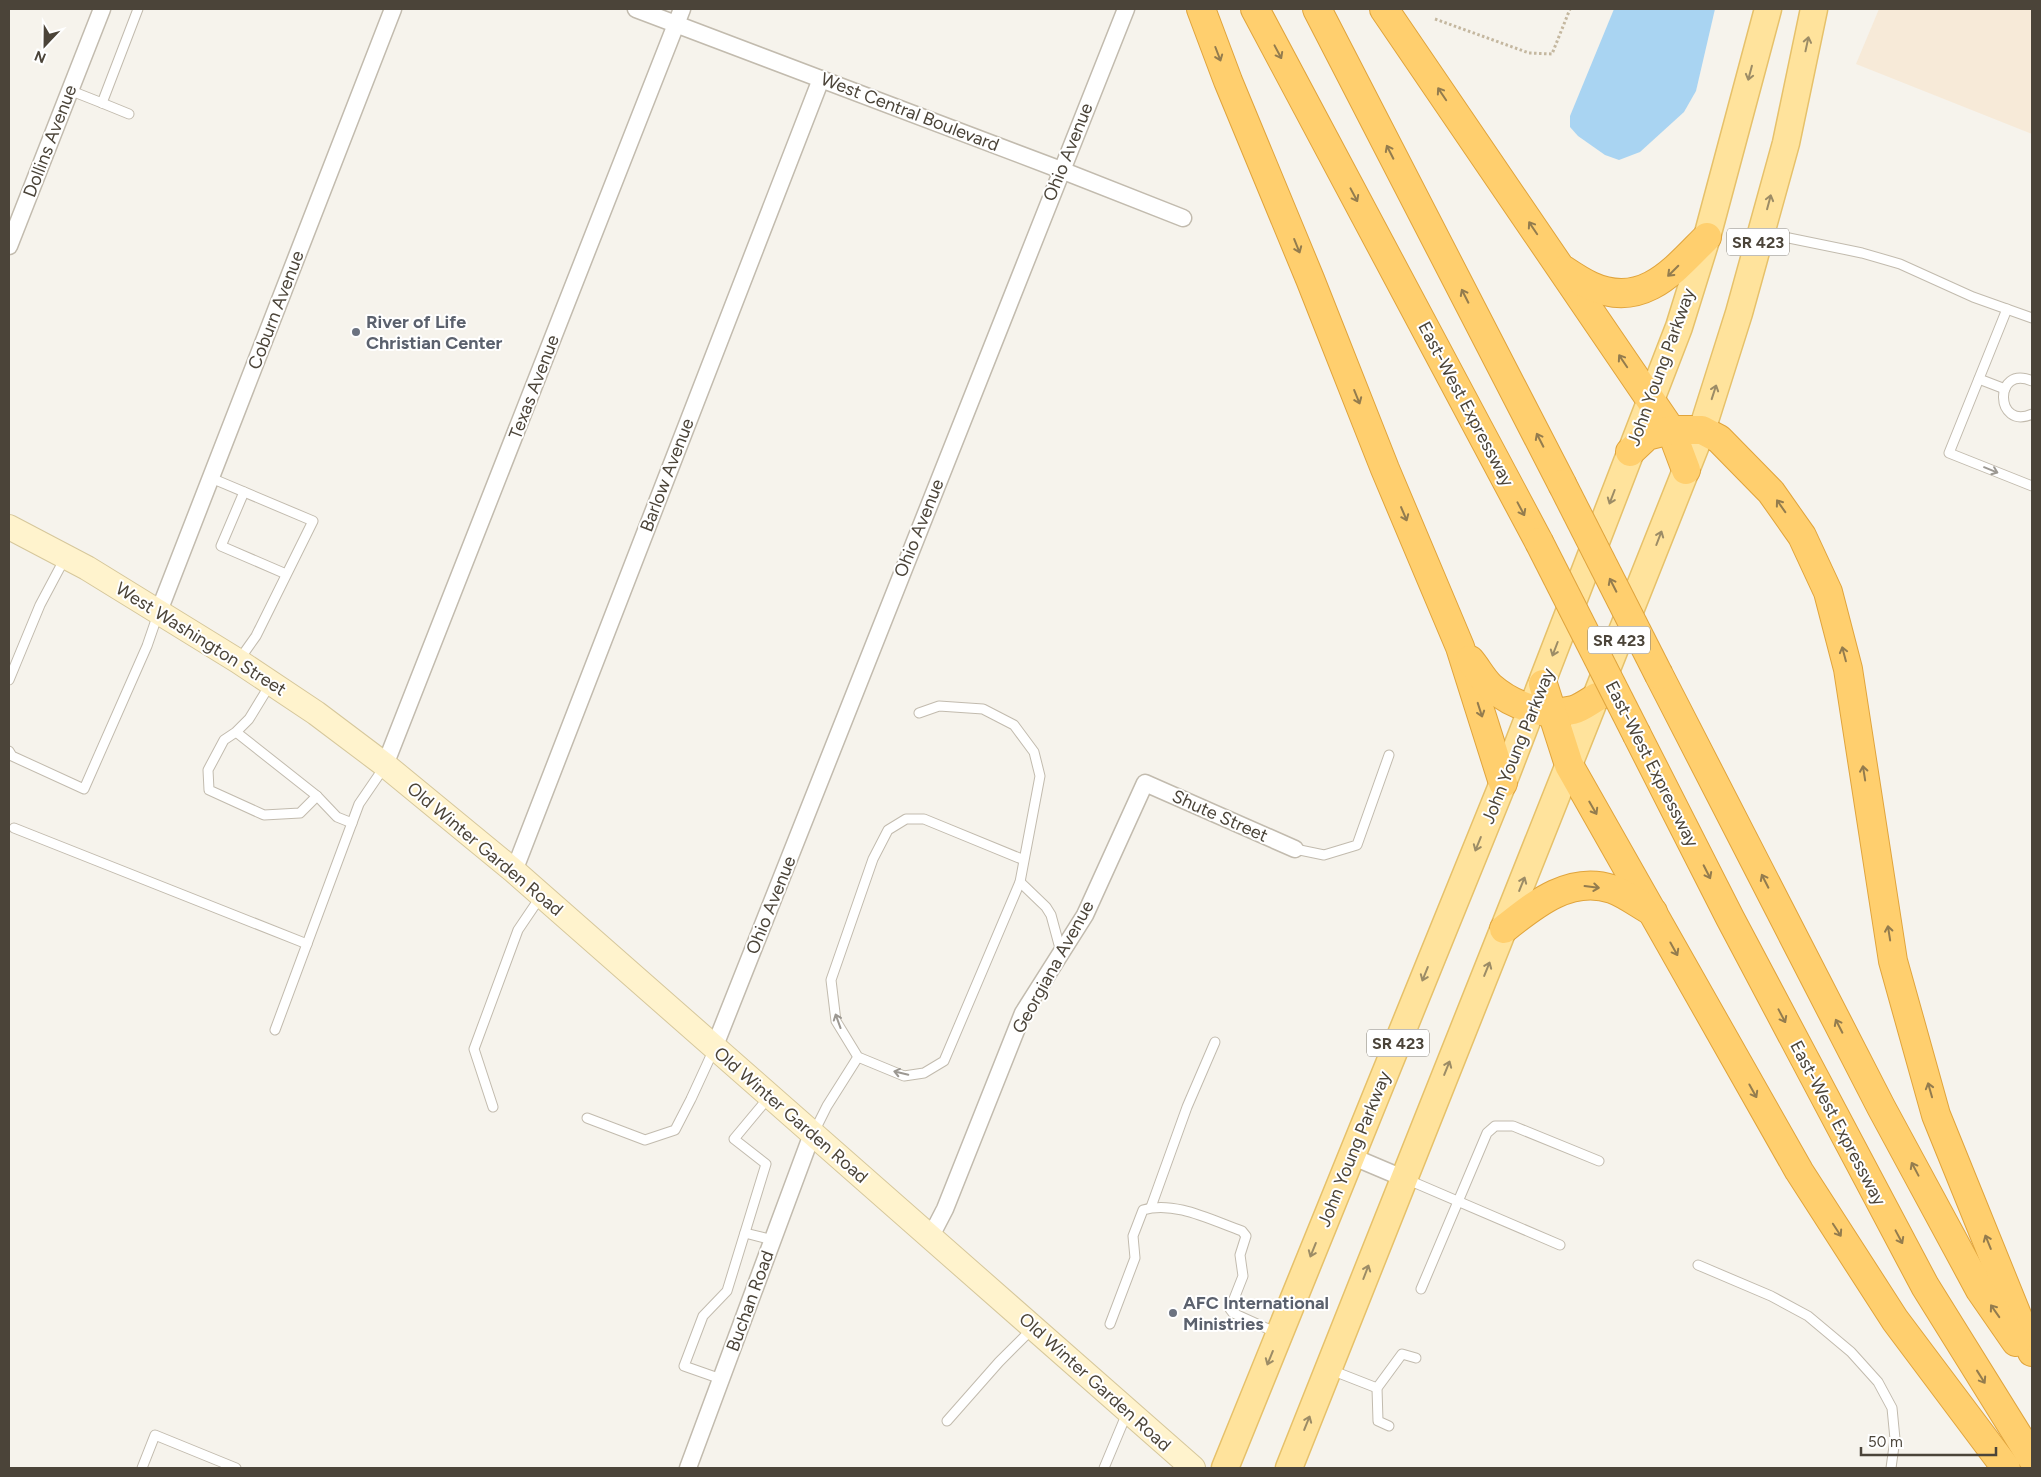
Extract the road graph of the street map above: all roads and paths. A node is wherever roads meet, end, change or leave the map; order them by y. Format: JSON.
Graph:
{"nodes":[{"id":1,"x":102,"y":9,"type":"edge"},
{"id":2,"x":138,"y":9,"type":"edge"},
{"id":3,"x":394,"y":9,"type":"edge"},
{"id":4,"x":636,"y":9,"type":"edge"},
{"id":5,"x":682,"y":9,"type":"edge"},
{"id":6,"x":1126,"y":9,"type":"edge"},
{"id":7,"x":1201,"y":9,"type":"edge"},
{"id":8,"x":1255,"y":9,"type":"edge"},
{"id":9,"x":1316,"y":9,"type":"edge"},
{"id":10,"x":1384,"y":9,"type":"edge"},
{"id":11,"x":1570,"y":9,"type":"edge"},
{"id":12,"x":1768,"y":9,"type":"edge"},
{"id":13,"x":1814,"y":9,"type":"edge"},
{"id":14,"x":1435,"y":19,"type":"dead end"},
{"id":15,"x":676,"y":24,"type":"junction"},
{"id":16,"x":821,"y":79,"type":"junction"},
{"id":17,"x":69,"y":90,"type":"junction"},
{"id":18,"x":102,"y":103,"type":"junction"},
{"id":19,"x":129,"y":114,"type":"dead end"},
{"id":20,"x":1061,"y":170,"type":"junction"},
{"id":21,"x":1183,"y":218,"type":"dead end"},
{"id":22,"x":1762,"y":230,"type":"junction"},
{"id":23,"x":1708,"y":237,"type":"junction"},
{"id":24,"x":9,"y":246,"type":"edge"},
{"id":25,"x":1561,"y":268,"type":"junction"},
{"id":26,"x":2007,"y":309,"type":"junction"},
{"id":27,"x":2032,"y":318,"type":"edge"},
{"id":28,"x":1979,"y":379,"type":"junction"},
{"id":29,"x":2032,"y":381,"type":"edge"},
{"id":30,"x":2005,"y":389,"type":"junction"},
{"id":31,"x":1651,"y":400,"type":"junction"},
{"id":32,"x":2032,"y":414,"type":"edge"},
{"id":33,"x":1671,"y":430,"type":"junction"},
{"id":34,"x":1702,"y":430,"type":"junction"},
{"id":35,"x":1630,"y":452,"type":"junction"},
{"id":36,"x":1686,"y":470,"type":"junction"},
{"id":37,"x":211,"y":478,"type":"junction"},
{"id":38,"x":2032,"y":486,"type":"edge"},
{"id":39,"x":244,"y":492,"type":"junction"},
{"id":40,"x":9,"y":527,"type":"edge"},
{"id":41,"x":66,"y":557,"type":"junction"},
{"id":42,"x":286,"y":574,"type":"junction"},
{"id":43,"x":159,"y":611,"type":"junction"},
{"id":44,"x":1460,"y":647,"type":"junction"},
{"id":45,"x":238,"y":661,"type":"junction"},
{"id":46,"x":9,"y":680,"type":"edge"},
{"id":47,"x":271,"y":682,"type":"junction"},
{"id":48,"x":1542,"y":684,"type":"joint"},
{"id":49,"x":1597,"y":697,"type":"junction"},
{"id":50,"x":1543,"y":711,"type":"junction"},
{"id":51,"x":919,"y":713,"type":"dead end"},
{"id":52,"x":236,"y":732,"type":"junction"},
{"id":53,"x":9,"y":751,"type":"edge"},
{"id":54,"x":1389,"y":756,"type":"dead end"},
{"id":55,"x":385,"y":765,"type":"junction"},
{"id":56,"x":1569,"y":766,"type":"junction"},
{"id":57,"x":1145,"y":783,"type":"joint"},
{"id":58,"x":1503,"y":783,"type":"junction"},
{"id":59,"x":317,"y":796,"type":"junction"},
{"id":60,"x":352,"y":823,"type":"junction"},
{"id":61,"x":14,"y":828,"type":"dead end"},
{"id":62,"x":1295,"y":849,"type":"joint"},
{"id":63,"x":1024,"y":860,"type":"junction"},
{"id":64,"x":514,"y":871,"type":"junction"},
{"id":65,"x":1020,"y":882,"type":"junction"},
{"id":66,"x":542,"y":896,"type":"junction"},
{"id":67,"x":1653,"y":912,"type":"junction"},
{"id":68,"x":1504,"y":930,"type":"junction"},
{"id":69,"x":307,"y":944,"type":"junction"},
{"id":70,"x":1061,"y":952,"type":"junction"},
{"id":71,"x":275,"y":1030,"type":"dead end"},
{"id":72,"x":1215,"y":1042,"type":"dead end"},
{"id":73,"x":714,"y":1048,"type":"junction"},
{"id":74,"x":858,"y":1057,"type":"junction"},
{"id":75,"x":769,"y":1096,"type":"junction"},
{"id":76,"x":493,"y":1107,"type":"dead end"},
{"id":77,"x":587,"y":1118,"type":"dead end"},
{"id":78,"x":812,"y":1134,"type":"junction"},
{"id":79,"x":1351,"y":1156,"type":"junction"},
{"id":80,"x":1600,"y":1162,"type":"dead end"},
{"id":81,"x":1404,"y":1178,"type":"junction"},
{"id":82,"x":1458,"y":1201,"type":"junction"},
{"id":83,"x":1151,"y":1207,"type":"junction"},
{"id":84,"x":745,"y":1233,"type":"junction"},
{"id":85,"x":931,"y":1236,"type":"junction"},
{"id":86,"x":773,"y":1240,"type":"junction"},
{"id":87,"x":1560,"y":1246,"type":"dead end"},
{"id":88,"x":1698,"y":1265,"type":"dead end"},
{"id":89,"x":1420,"y":1289,"type":"dead end"},
{"id":90,"x":1110,"y":1324,"type":"dead end"},
{"id":91,"x":1034,"y":1328,"type":"junction"},
{"id":92,"x":1279,"y":1334,"type":"junction"},
{"id":93,"x":2032,"y":1352,"type":"edge"},
{"id":94,"x":1416,"y":1358,"type":"dead end"},
{"id":95,"x":2032,"y":1365,"type":"edge"},
{"id":96,"x":1328,"y":1369,"type":"junction"},
{"id":97,"x":721,"y":1379,"type":"junction"},
{"id":98,"x":1378,"y":1388,"type":"junction"},
{"id":99,"x":1128,"y":1411,"type":"junction"},
{"id":100,"x":947,"y":1420,"type":"dead end"},
{"id":101,"x":1389,"y":1426,"type":"dead end"},
{"id":102,"x":2032,"y":1458,"type":"edge"},
{"id":103,"x":1293,"y":1465,"type":"edge"},
{"id":104,"x":142,"y":1468,"type":"edge"},
{"id":105,"x":236,"y":1468,"type":"edge"},
{"id":106,"x":688,"y":1468,"type":"edge"},
{"id":107,"x":1104,"y":1468,"type":"edge"},
{"id":108,"x":1193,"y":1468,"type":"edge"},
{"id":109,"x":1226,"y":1468,"type":"edge"},
{"id":110,"x":1891,"y":1468,"type":"edge"},
{"id":111,"x":2006,"y":1468,"type":"edge"}],
"edges":[{"from":1,"to":17,"type":"street","name":"Dollins Avenue"},
{"from":2,"to":18,"type":"lane"},
{"from":3,"to":37,"type":"street","name":"Coburn Avenue"},
{"from":4,"to":15,"type":"street","name":"West Central Boulevard"},
{"from":5,"to":15,"type":"street","name":"Texas Avenue"},
{"from":6,"to":20,"type":"street","name":"Ohio Avenue"},
{"from":7,"to":44,"type":"highway","one_way":true},
{"from":8,"to":102,"type":"highway","name":"East-West Expressway","one_way":true,"bridge":true},
{"from":95,"to":9,"type":"highway","one_way":true,"bridge":true},
{"from":25,"to":10,"type":"highway","one_way":true},
{"from":11,"to":14,"type":"path"},
{"from":12,"to":23,"type":"main road","name":"John Young Parkway","number":"SR 423","one_way":true},
{"from":22,"to":13,"type":"main road","number":"SR 423","one_way":true},
{"from":15,"to":16,"type":"street","name":"West Central Boulevard"},
{"from":15,"to":55,"type":"street","name":"Texas Avenue"},
{"from":16,"to":20,"type":"street","name":"West Central Boulevard"},
{"from":16,"to":64,"type":"street","name":"Barlow Avenue"},
{"from":17,"to":18,"type":"lane"},
{"from":17,"to":24,"type":"street","name":"Dollins Avenue"},
{"from":18,"to":19,"type":"lane"},
{"from":20,"to":21,"type":"street","name":"West Central Boulevard"},
{"from":20,"to":73,"type":"street","name":"Ohio Avenue"},
{"from":22,"to":26,"type":"lane"},
{"from":34,"to":22,"type":"main road","number":"SR 423","one_way":true},
{"from":23,"to":25,"type":"highway","one_way":true},
{"from":23,"to":31,"type":"main road","name":"John Young Parkway","number":"SR 423"},
{"from":31,"to":25,"type":"highway","one_way":true},
{"from":26,"to":27,"type":"lane"},
{"from":26,"to":28,"type":"lane"},
{"from":28,"to":30,"type":"lane"},
{"from":28,"to":38,"type":"lane","one_way":true},
{"from":29,"to":30,"type":"lane"},
{"from":30,"to":32,"type":"lane"},
{"from":31,"to":33,"type":"highway"},
{"from":31,"to":35,"type":"main road","name":"John Young Parkway","number":"SR 423"},
{"from":33,"to":34,"type":"highway"},
{"from":33,"to":35,"type":"highway"},
{"from":33,"to":36,"type":"highway"},
{"from":34,"to":36,"type":"main road","number":"SR 423"},
{"from":93,"to":34,"type":"highway","one_way":true},
{"from":35,"to":48,"type":"main road","name":"John Young Parkway","number":"SR 423","one_way":true},
{"from":49,"to":36,"type":"main road","number":"SR 423","one_way":true},
{"from":37,"to":39,"type":"lane"},
{"from":37,"to":43,"type":"street","name":"Coburn Avenue"},
{"from":39,"to":42,"type":"lane"},
{"from":39,"to":42,"type":"lane"},
{"from":40,"to":41,"type":"main road","name":"West Washington Street"},
{"from":41,"to":43,"type":"main road","name":"West Washington Street"},
{"from":41,"to":46,"type":"lane"},
{"from":42,"to":45,"type":"lane"},
{"from":43,"to":45,"type":"main road","name":"West Washington Street"},
{"from":43,"to":53,"type":"lane"},
{"from":44,"to":50,"type":"highway"},
{"from":44,"to":58,"type":"highway","one_way":true},
{"from":45,"to":47,"type":"main road","name":"West Washington Street"},
{"from":47,"to":52,"type":"lane"},
{"from":47,"to":55,"type":"main road","name":"West Washington Street"},
{"from":48,"to":50,"type":"highway"},
{"from":49,"to":50,"type":"highway"},
{"from":49,"to":56,"type":"main road","number":"SR 423"},
{"from":50,"to":56,"type":"highway"},
{"from":50,"to":58,"type":"main road","name":"John Young Parkway","number":"SR 423"},
{"from":51,"to":63,"type":"lane"},
{"from":52,"to":59,"type":"lane"},
{"from":52,"to":59,"type":"lane"},
{"from":54,"to":62,"type":"lane"},
{"from":55,"to":60,"type":"lane"},
{"from":55,"to":64,"type":"main road","name":"Old Winter Garden Road"},
{"from":56,"to":67,"type":"highway","one_way":true},
{"from":68,"to":56,"type":"main road","number":"SR 423","one_way":true},
{"from":57,"to":62,"type":"street","name":"Shute Street"},
{"from":57,"to":70,"type":"street","name":"Georgiana Avenue"},
{"from":58,"to":79,"type":"main road","name":"John Young Parkway","number":"SR 423","one_way":true},
{"from":59,"to":60,"type":"lane"},
{"from":60,"to":69,"type":"lane"},
{"from":61,"to":69,"type":"lane"},
{"from":63,"to":65,"type":"lane"},
{"from":74,"to":63,"type":"lane","one_way":true},
{"from":64,"to":66,"type":"main road","name":"Old Winter Garden Road"},
{"from":65,"to":70,"type":"lane"},
{"from":65,"to":74,"type":"lane","one_way":true},
{"from":66,"to":73,"type":"main road","name":"Old Winter Garden Road"},
{"from":66,"to":76,"type":"lane"},
{"from":68,"to":67,"type":"highway","one_way":true},
{"from":67,"to":111,"type":"highway","one_way":true},
{"from":81,"to":68,"type":"main road","number":"SR 423","one_way":true},
{"from":69,"to":71,"type":"lane"},
{"from":70,"to":85,"type":"street","name":"Georgiana Avenue"},
{"from":72,"to":83,"type":"lane"},
{"from":73,"to":75,"type":"main road","name":"Old Winter Garden Road"},
{"from":73,"to":77,"type":"lane"},
{"from":74,"to":78,"type":"lane"},
{"from":75,"to":78,"type":"main road","name":"Old Winter Garden Road"},
{"from":75,"to":84,"type":"lane"},
{"from":78,"to":85,"type":"main road","name":"Old Winter Garden Road"},
{"from":78,"to":86,"type":"street","name":"Buchan Road"},
{"from":79,"to":81,"type":"street"},
{"from":79,"to":92,"type":"main road","name":"John Young Parkway","number":"SR 423","one_way":true},
{"from":80,"to":82,"type":"lane"},
{"from":81,"to":82,"type":"lane"},
{"from":96,"to":81,"type":"main road","number":"SR 423","one_way":true},
{"from":82,"to":87,"type":"lane"},
{"from":82,"to":89,"type":"lane"},
{"from":83,"to":90,"type":"lane"},
{"from":83,"to":92,"type":"lane"},
{"from":84,"to":86,"type":"lane"},
{"from":84,"to":97,"type":"lane"},
{"from":85,"to":91,"type":"main road","name":"Old Winter Garden Road"},
{"from":86,"to":97,"type":"street","name":"Buchan Road"},
{"from":88,"to":110,"type":"lane"},
{"from":91,"to":99,"type":"main road","name":"Old Winter Garden Road"},
{"from":91,"to":100,"type":"lane"},
{"from":92,"to":109,"type":"main road","name":"John Young Parkway","number":"SR 423","one_way":true},
{"from":94,"to":98,"type":"lane"},
{"from":96,"to":98,"type":"lane"},
{"from":103,"to":96,"type":"main road","number":"SR 423","one_way":true},
{"from":97,"to":106,"type":"street","name":"Buchan Road"},
{"from":98,"to":101,"type":"lane"},
{"from":99,"to":107,"type":"lane"},
{"from":99,"to":108,"type":"main road","name":"Old Winter Garden Road"},
{"from":104,"to":105,"type":"lane"}]}
